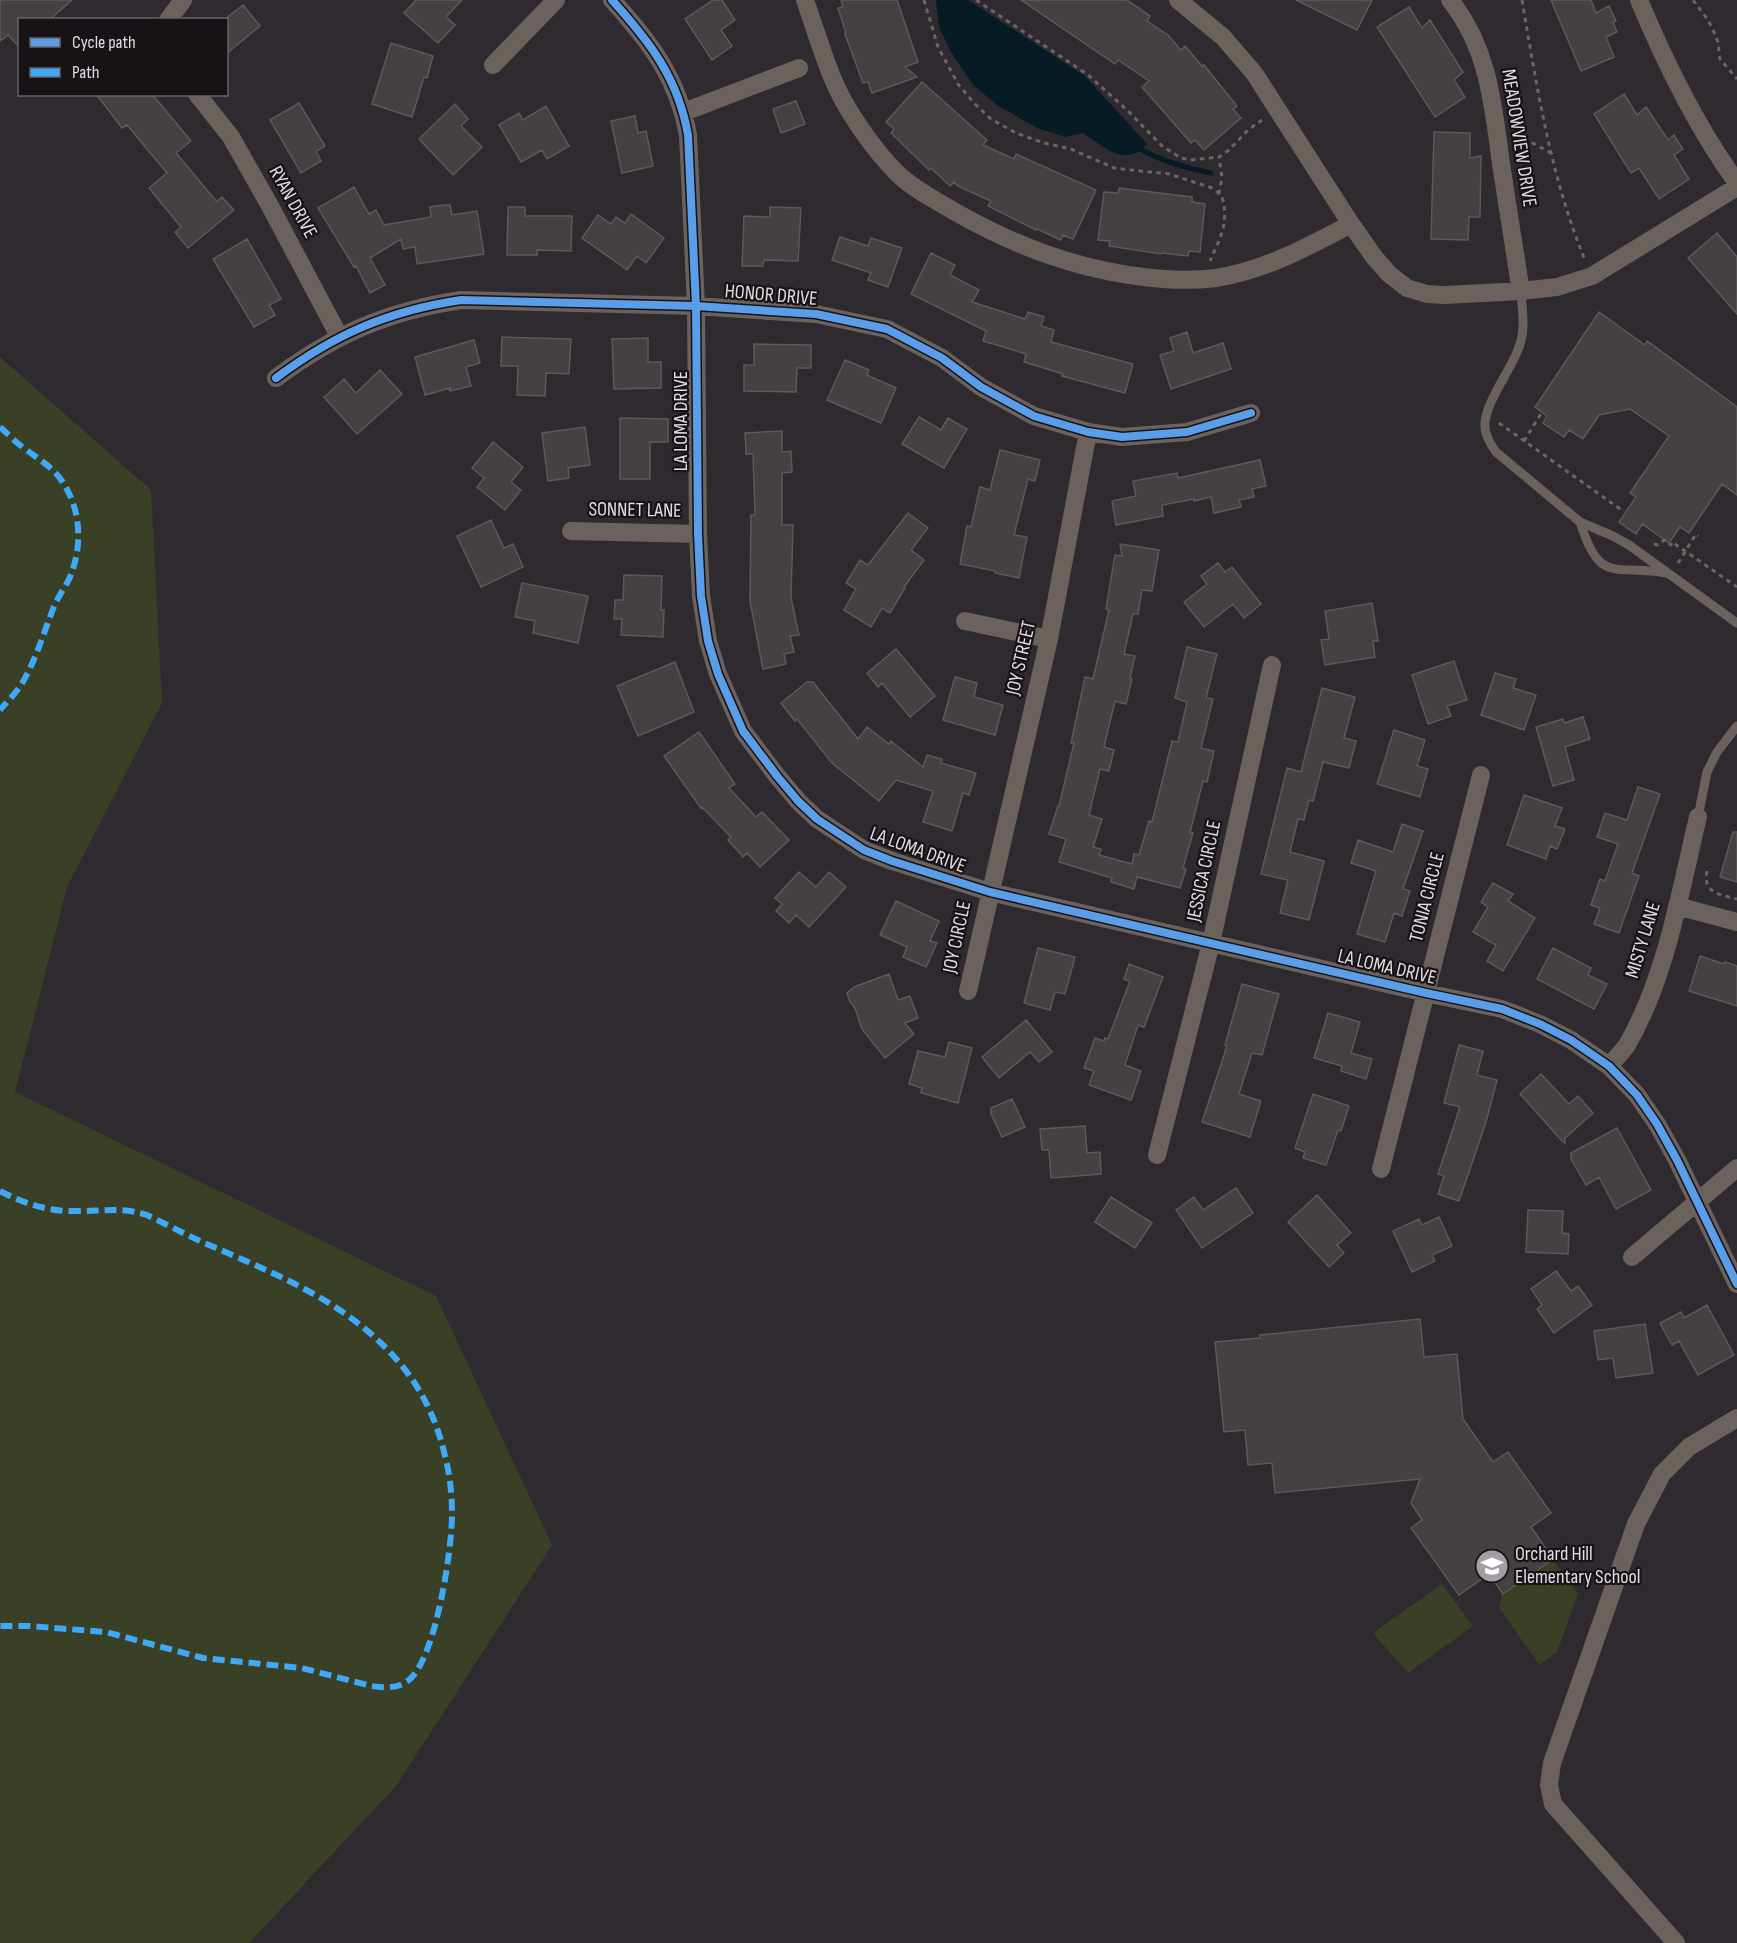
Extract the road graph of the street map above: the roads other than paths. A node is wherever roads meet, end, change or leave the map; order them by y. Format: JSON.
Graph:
{"nodes":[{"id":1,"x":183,"y":0,"type":"edge"},
{"id":2,"x":556,"y":0,"type":"edge"},
{"id":3,"x":612,"y":0,"type":"edge"},
{"id":4,"x":805,"y":0,"type":"edge"},
{"id":5,"x":1178,"y":0,"type":"edge"},
{"id":6,"x":1450,"y":0,"type":"edge"},
{"id":7,"x":1639,"y":0,"type":"edge"},
{"id":8,"x":170,"y":18,"type":"edge"},
{"id":9,"x":493,"y":65,"type":"dead end"},
{"id":10,"x":800,"y":68,"type":"dead end"},
{"id":11,"x":199,"y":96,"type":"edge"},
{"id":12,"x":684,"y":112,"type":"junction"},
{"id":13,"x":1737,"y":185,"type":"edge"},
{"id":14,"x":1351,"y":224,"type":"junction"},
{"id":15,"x":1521,"y":291,"type":"junction"},
{"id":16,"x":696,"y":306,"type":"junction"},
{"id":17,"x":339,"y":336,"type":"junction"},
{"id":18,"x":276,"y":378,"type":"dead end"},
{"id":19,"x":1251,"y":413,"type":"dead end"},
{"id":20,"x":1088,"y":432,"type":"junction"},
{"id":21,"x":1580,"y":522,"type":"junction"},
{"id":22,"x":571,"y":531,"type":"dead end"},
{"id":23,"x":698,"y":534,"type":"junction"},
{"id":24,"x":1667,"y":573,"type":"junction"},
{"id":25,"x":965,"y":621,"type":"dead end"},
{"id":26,"x":1737,"y":623,"type":"edge"},
{"id":27,"x":1049,"y":639,"type":"junction"},
{"id":28,"x":1272,"y":664,"type":"dead end"},
{"id":29,"x":1737,"y":726,"type":"edge"},
{"id":30,"x":1481,"y":775,"type":"dead end"},
{"id":31,"x":1698,"y":817,"type":"joint"},
{"id":32,"x":990,"y":892,"type":"junction"},
{"id":33,"x":1677,"y":906,"type":"junction"},
{"id":34,"x":1737,"y":922,"type":"edge"},
{"id":35,"x":1210,"y":944,"type":"junction"},
{"id":36,"x":968,"y":991,"type":"dead end"},
{"id":37,"x":1426,"y":993,"type":"junction"},
{"id":38,"x":1610,"y":1066,"type":"junction"},
{"id":39,"x":1157,"y":1155,"type":"dead end"},
{"id":40,"x":1737,"y":1168,"type":"edge"},
{"id":41,"x":1381,"y":1169,"type":"dead end"},
{"id":42,"x":1697,"y":1201,"type":"junction"},
{"id":43,"x":1632,"y":1257,"type":"dead end"},
{"id":44,"x":1737,"y":1284,"type":"edge"},
{"id":45,"x":1737,"y":1418,"type":"edge"},
{"id":46,"x":1676,"y":1943,"type":"edge"}],
"edges":[{"from":1,"to":8,"type":"street"},
{"from":2,"to":9,"type":"street"},
{"from":3,"to":12,"type":"street","name":"LA LOMA DRIVE"},
{"from":4,"to":14,"type":"street"},
{"from":5,"to":14,"type":"street"},
{"from":6,"to":15,"type":"street","name":"MEADOWVIEW DRIVE"},
{"from":7,"to":13,"type":"street"},
{"from":10,"to":12,"type":"street"},
{"from":11,"to":17,"type":"street","name":"RYAN DRIVE"},
{"from":12,"to":16,"type":"street","name":"LA LOMA DRIVE"},
{"from":13,"to":15,"type":"street"},
{"from":14,"to":15,"type":"street"},
{"from":15,"to":21,"type":"lane"},
{"from":16,"to":17,"type":"street","name":"HONOR DRIVE"},
{"from":16,"to":20,"type":"street","name":"HONOR DRIVE"},
{"from":16,"to":23,"type":"street","name":"LA LOMA DRIVE"},
{"from":17,"to":18,"type":"street","name":"HONOR DRIVE"},
{"from":19,"to":20,"type":"street","name":"HONOR DRIVE"},
{"from":20,"to":27,"type":"street","name":"JOY STREET"},
{"from":21,"to":24,"type":"lane"},
{"from":21,"to":24,"type":"lane"},
{"from":22,"to":23,"type":"street","name":"SONNET LANE"},
{"from":23,"to":32,"type":"street","name":"LA LOMA DRIVE"},
{"from":24,"to":26,"type":"lane"},
{"from":25,"to":27,"type":"street"},
{"from":27,"to":32,"type":"street","name":"JOY STREET"},
{"from":28,"to":35,"type":"street","name":"JESSICA CIRCLE"},
{"from":29,"to":31,"type":"lane"},
{"from":30,"to":37,"type":"street","name":"TONIA CIRCLE"},
{"from":31,"to":33,"type":"street","name":"MISTY LANE"},
{"from":32,"to":35,"type":"street","name":"LA LOMA DRIVE"},
{"from":32,"to":36,"type":"street","name":"JOY CIRCLE"},
{"from":33,"to":34,"type":"street"},
{"from":33,"to":38,"type":"street","name":"MISTY LANE"},
{"from":35,"to":37,"type":"street","name":"LA LOMA DRIVE"},
{"from":35,"to":39,"type":"street","name":"JESSICA CIRCLE"},
{"from":37,"to":38,"type":"street","name":"LA LOMA DRIVE"},
{"from":37,"to":41,"type":"street","name":"TONIA CIRCLE"},
{"from":38,"to":42,"type":"street","name":"LA LOMA DRIVE"},
{"from":40,"to":42,"type":"street"},
{"from":42,"to":43,"type":"street"},
{"from":42,"to":44,"type":"street","name":"LA LOMA DRIVE"},
{"from":45,"to":46,"type":"street"}]}
